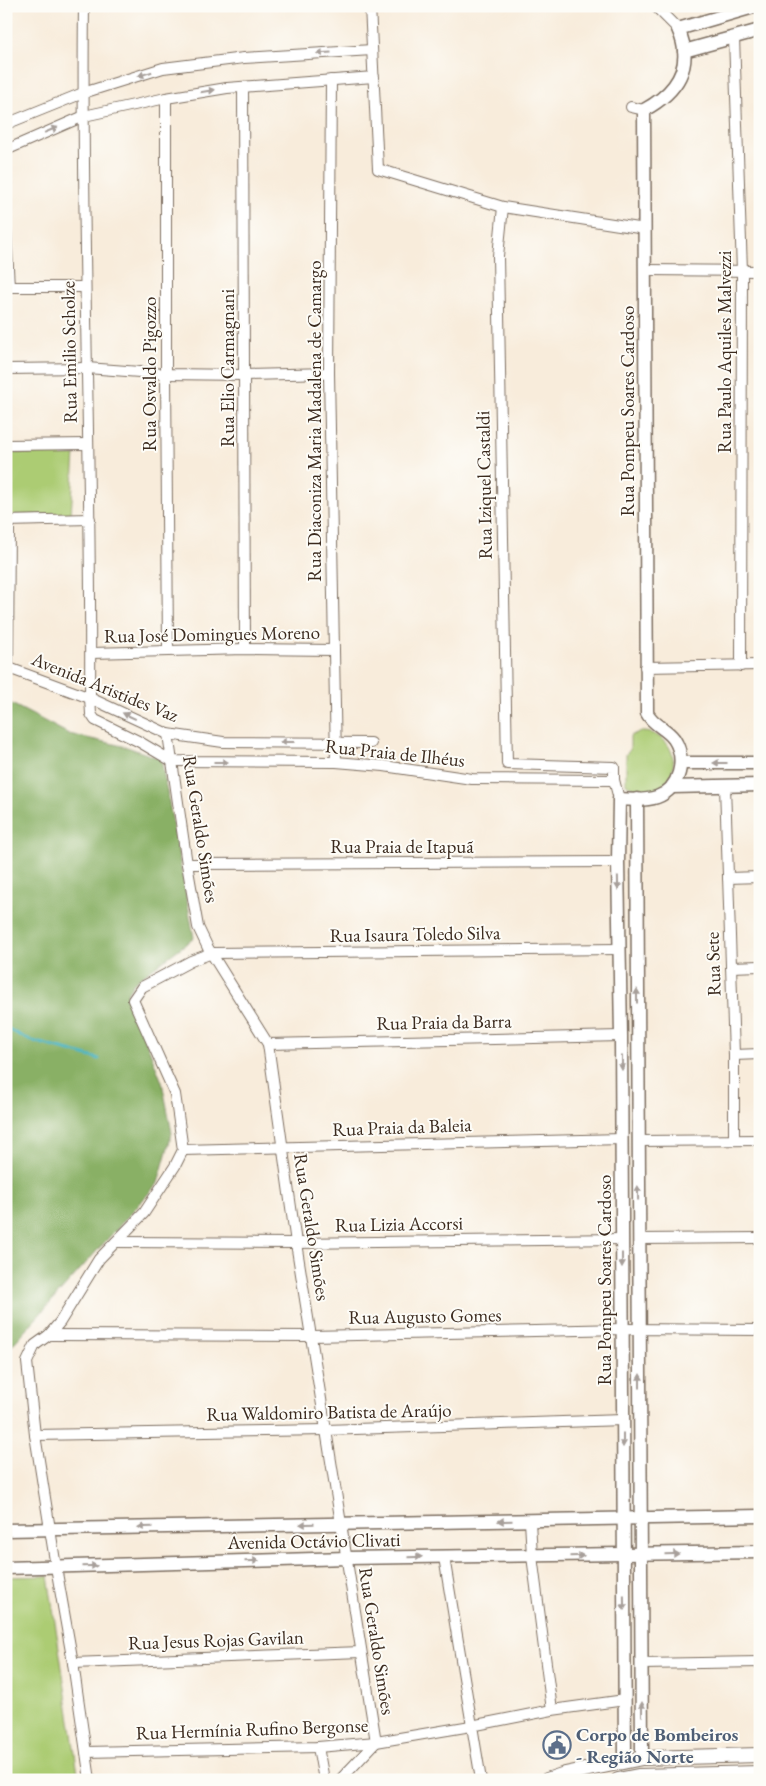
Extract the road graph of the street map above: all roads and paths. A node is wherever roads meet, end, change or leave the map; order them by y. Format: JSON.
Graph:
{"nodes":[{"id":1,"x":84,"y":6,"type":"edge"},
{"id":2,"x":370,"y":6,"type":"edge"},
{"id":3,"x":654,"y":6,"type":"edge"},
{"id":4,"x":757,"y":6,"type":"edge"},
{"id":5,"x":737,"y":9,"type":"edge"},
{"id":6,"x":710,"y":20,"type":"junction"},
{"id":7,"x":678,"y":29,"type":"junction"},
{"id":8,"x":760,"y":30,"type":"edge"},
{"id":9,"x":734,"y":38,"type":"junction"},
{"id":10,"x":716,"y":43,"type":"junction"},
{"id":11,"x":372,"y":50,"type":"junction"},
{"id":12,"x":684,"y":51,"type":"junction"},
{"id":13,"x":374,"y":77,"type":"junction"},
{"id":14,"x":331,"y":80,"type":"junction"},
{"id":15,"x":243,"y":87,"type":"junction"},
{"id":16,"x":83,"y":93,"type":"junction"},
{"id":17,"x":166,"y":98,"type":"junction"},
{"id":18,"x":631,"y":107,"type":"dead end"},
{"id":19,"x":644,"y":110,"type":"junction"},
{"id":20,"x":84,"y":116,"type":"junction"},
{"id":21,"x":6,"y":124,"type":"edge"},
{"id":22,"x":6,"y":150,"type":"edge"},
{"id":23,"x":503,"y":206,"type":"junction"},
{"id":24,"x":6,"y":229,"type":"edge"},
{"id":25,"x":646,"y":229,"type":"junction"},
{"id":26,"x":646,"y":270,"type":"junction"},
{"id":27,"x":742,"y":271,"type":"junction"},
{"id":28,"x":760,"y":271,"type":"edge"},
{"id":29,"x":7,"y":287,"type":"edge"},
{"id":30,"x":85,"y":287,"type":"junction"},
{"id":31,"x":87,"y":368,"type":"junction"},
{"id":32,"x":6,"y":369,"type":"edge"},
{"id":33,"x":330,"y":373,"type":"junction"},
{"id":34,"x":166,"y":374,"type":"junction"},
{"id":35,"x":244,"y":375,"type":"junction"},
{"id":36,"x":88,"y":444,"type":"junction"},
{"id":37,"x":6,"y":445,"type":"edge"},
{"id":38,"x":90,"y":519,"type":"junction"},
{"id":39,"x":8,"y":521,"type":"edge"},
{"id":40,"x":246,"y":649,"type":"junction"},
{"id":41,"x":168,"y":650,"type":"junction"},
{"id":42,"x":334,"y":650,"type":"junction"},
{"id":43,"x":90,"y":653,"type":"junction"},
{"id":44,"x":760,"y":665,"type":"edge"},
{"id":45,"x":741,"y":666,"type":"junction"},
{"id":46,"x":7,"y":667,"type":"edge"},
{"id":47,"x":645,"y":667,"type":"junction"},
{"id":48,"x":90,"y":698,"type":"junction"},
{"id":49,"x":168,"y":734,"type":"junction"},
{"id":50,"x":336,"y":742,"type":"junction"},
{"id":51,"x":371,"y":742,"type":"dead end"},
{"id":52,"x":172,"y":761,"type":"junction"},
{"id":53,"x":336,"y":762,"type":"junction"},
{"id":54,"x":681,"y":763,"type":"junction"},
{"id":55,"x":760,"y":763,"type":"edge"},
{"id":56,"x":614,"y":780,"type":"junction"},
{"id":57,"x":760,"y":785,"type":"edge"},
{"id":58,"x":725,"y":786,"type":"junction"},
{"id":59,"x":672,"y":787,"type":"junction"},
{"id":60,"x":619,"y":799,"type":"junction"},
{"id":61,"x":637,"y":799,"type":"junction"},
{"id":62,"x":618,"y":862,"type":"junction"},
{"id":63,"x":187,"y":864,"type":"junction"},
{"id":64,"x":760,"y":877,"type":"edge"},
{"id":65,"x":728,"y":878,"type":"junction"},
{"id":66,"x":619,"y":949,"type":"junction"},
{"id":67,"x":212,"y":953,"type":"junction"},
{"id":68,"x":760,"y":966,"type":"edge"},
{"id":69,"x":731,"y":967,"type":"junction"},
{"id":70,"x":621,"y":1036,"type":"junction"},
{"id":71,"x":268,"y":1044,"type":"junction"},
{"id":72,"x":734,"y":1054,"type":"junction"},
{"id":73,"x":760,"y":1054,"type":"edge"},
{"id":74,"x":622,"y":1138,"type":"junction"},
{"id":75,"x":734,"y":1140,"type":"junction"},
{"id":76,"x":760,"y":1140,"type":"edge"},
{"id":77,"x":638,"y":1141,"type":"junction"},
{"id":78,"x":282,"y":1148,"type":"junction"},
{"id":79,"x":183,"y":1150,"type":"junction"},
{"id":80,"x":760,"y":1238,"type":"edge"},
{"id":81,"x":622,"y":1239,"type":"junction"},
{"id":82,"x":639,"y":1239,"type":"junction"},
{"id":83,"x":116,"y":1242,"type":"junction"},
{"id":84,"x":296,"y":1243,"type":"junction"},
{"id":85,"x":622,"y":1329,"type":"junction"},
{"id":86,"x":640,"y":1330,"type":"junction"},
{"id":87,"x":760,"y":1330,"type":"edge"},
{"id":88,"x":49,"y":1335,"type":"junction"},
{"id":89,"x":311,"y":1336,"type":"junction"},
{"id":90,"x":624,"y":1420,"type":"junction"},
{"id":91,"x":326,"y":1430,"type":"junction"},
{"id":92,"x":35,"y":1435,"type":"junction"},
{"id":93,"x":760,"y":1516,"type":"edge"},
{"id":94,"x":642,"y":1517,"type":"junction"},
{"id":95,"x":623,"y":1518,"type":"junction"},
{"id":96,"x":530,"y":1521,"type":"junction"},
{"id":97,"x":341,"y":1523,"type":"junction"},
{"id":98,"x":51,"y":1529,"type":"junction"},
{"id":99,"x":6,"y":1530,"type":"edge"},
{"id":100,"x":760,"y":1552,"type":"edge"},
{"id":101,"x":623,"y":1555,"type":"junction"},
{"id":102,"x":642,"y":1555,"type":"junction"},
{"id":103,"x":444,"y":1556,"type":"junction"},
{"id":104,"x":532,"y":1556,"type":"junction"},
{"id":105,"x":346,"y":1558,"type":"junction"},
{"id":106,"x":56,"y":1567,"type":"junction"},
{"id":107,"x":6,"y":1568,"type":"edge"},
{"id":108,"x":361,"y":1652,"type":"junction"},
{"id":109,"x":760,"y":1662,"type":"edge"},
{"id":110,"x":73,"y":1664,"type":"junction"},
{"id":111,"x":642,"y":1664,"type":"junction"},
{"id":112,"x":625,"y":1700,"type":"junction"},
{"id":113,"x":552,"y":1710,"type":"junction"},
{"id":114,"x":472,"y":1726,"type":"junction"},
{"id":115,"x":376,"y":1742,"type":"junction"},
{"id":116,"x":318,"y":1747,"type":"junction"},
{"id":117,"x":86,"y":1752,"type":"junction"},
{"id":118,"x":745,"y":1755,"type":"junction"},
{"id":119,"x":760,"y":1755,"type":"edge"},
{"id":120,"x":642,"y":1758,"type":"junction"},
{"id":121,"x":625,"y":1760,"type":"junction"},
{"id":122,"x":750,"y":1775,"type":"edge"},
{"id":123,"x":565,"y":1777,"type":"edge"},
{"id":124,"x":90,"y":1780,"type":"edge"},
{"id":125,"x":324,"y":1780,"type":"edge"},
{"id":126,"x":340,"y":1780,"type":"edge"},
{"id":127,"x":481,"y":1780,"type":"edge"},
{"id":128,"x":548,"y":1780,"type":"edge"},
{"id":129,"x":607,"y":1780,"type":"edge"},
{"id":130,"x":618,"y":1780,"type":"edge"}],
"edges":[{"from":1,"to":16,"type":"street","name":"Rua Emilio Scholze"},
{"from":2,"to":11,"type":"street"},
{"from":3,"to":7,"type":"street"},
{"from":4,"to":5,"type":"street"},
{"from":5,"to":6,"type":"street"},
{"from":6,"to":7,"type":"street"},
{"from":6,"to":10,"type":"street"},
{"from":7,"to":12,"type":"street"},
{"from":8,"to":9,"type":"street"},
{"from":9,"to":10,"type":"street"},
{"from":9,"to":27,"type":"street","name":"Rua Paulo Aquiles Malvezzi"},
{"from":10,"to":12,"type":"street"},
{"from":11,"to":13,"type":"street"},
{"from":11,"to":16,"type":"street","one_way":true},
{"from":12,"to":19,"type":"street"},
{"from":13,"to":14,"type":"street"},
{"from":13,"to":23,"type":"street"},
{"from":14,"to":15,"type":"street"},
{"from":14,"to":33,"type":"street","name":"Rua Diaconiza Maria Madalena de Camargo"},
{"from":17,"to":15,"type":"street","one_way":true},
{"from":15,"to":35,"type":"street","name":"Rua Elio Carmagnani"},
{"from":16,"to":20,"type":"street","name":"Rua Emilio Scholze"},
{"from":16,"to":21,"type":"street"},
{"from":17,"to":20,"type":"street"},
{"from":17,"to":34,"type":"street","name":"Rua Osvaldo Pigozzo"},
{"from":18,"to":19,"type":"street"},
{"from":19,"to":25,"type":"street","name":"Rua Pompeu Soares Cardoso"},
{"from":22,"to":20,"type":"street","one_way":true},
{"from":20,"to":30,"type":"street","name":"Rua Emilio Scholze"},
{"from":23,"to":25,"type":"street"},
{"from":23,"to":56,"type":"street","name":"Rua Iziquel Castaldi"},
{"from":24,"to":29,"type":"street"},
{"from":25,"to":26,"type":"street","name":"Rua Pompeu Soares Cardoso"},
{"from":26,"to":27,"type":"street"},
{"from":26,"to":47,"type":"street","name":"Rua Pompeu Soares Cardoso"},
{"from":27,"to":28,"type":"street"},
{"from":27,"to":45,"type":"street","name":"Rua Paulo Aquiles Malvezzi"},
{"from":29,"to":30,"type":"street"},
{"from":30,"to":31,"type":"street","name":"Rua Emilio Scholze"},
{"from":31,"to":32,"type":"street"},
{"from":31,"to":34,"type":"street"},
{"from":31,"to":36,"type":"street","name":"Rua Emilio Scholze"},
{"from":33,"to":35,"type":"street"},
{"from":33,"to":42,"type":"street","name":"Rua Diaconiza Maria Madalena de Camargo"},
{"from":34,"to":35,"type":"street"},
{"from":34,"to":41,"type":"street","name":"Rua Osvaldo Pigozzo"},
{"from":35,"to":40,"type":"street","name":"Rua Elio Carmagnani"},
{"from":36,"to":37,"type":"street"},
{"from":36,"to":38,"type":"street","name":"Rua Emilio Scholze"},
{"from":38,"to":39,"type":"street"},
{"from":38,"to":43,"type":"street","name":"Rua Emilio Scholze"},
{"from":39,"to":46,"type":"street"},
{"from":40,"to":41,"type":"street","name":"Rua José Domingues Moreno"},
{"from":40,"to":42,"type":"street","name":"Rua José Domingues Moreno"},
{"from":41,"to":43,"type":"street","name":"Rua José Domingues Moreno"},
{"from":42,"to":50,"type":"street","name":"Rua Diaconiza Maria Madalena de Camargo"},
{"from":43,"to":48,"type":"street","name":"Rua Emilio Scholze"},
{"from":44,"to":45,"type":"street"},
{"from":45,"to":47,"type":"street"},
{"from":46,"to":48,"type":"street","name":"Avenida Aristides Vaz"},
{"from":47,"to":54,"type":"street","name":"Rua Pompeu Soares Cardoso"},
{"from":49,"to":48,"type":"street","name":"Avenida Aristides Vaz","one_way":true},
{"from":48,"to":52,"type":"street","name":"Rua Emilio Scholze"},
{"from":50,"to":49,"type":"street","name":"Avenida Aristides Vaz","one_way":true},
{"from":49,"to":52,"type":"street","name":"Rua Geraldo Simões"},
{"from":50,"to":51,"type":"street","name":"Avenida Aristides Vaz"},
{"from":50,"to":53,"type":"street","name":"Rua Diaconiza Maria Madalena de Camargo"},
{"from":52,"to":53,"type":"street","name":"Rua Praia de Ilhéus","one_way":true},
{"from":52,"to":63,"type":"street","name":"Rua Geraldo Simões"},
{"from":53,"to":56,"type":"street","name":"Rua Praia de Ilhéus"},
{"from":55,"to":54,"type":"street","one_way":true},
{"from":54,"to":59,"type":"street"},
{"from":56,"to":60,"type":"street"},
{"from":57,"to":58,"type":"street"},
{"from":58,"to":59,"type":"street"},
{"from":58,"to":65,"type":"street","name":"Rua Sete"},
{"from":59,"to":61,"type":"street"},
{"from":60,"to":61,"type":"street"},
{"from":60,"to":62,"type":"street","name":"Rua Pompeu Soares Cardoso"},
{"from":77,"to":61,"type":"street","name":"Rua Pompeu Soares Cardoso","one_way":true},
{"from":62,"to":63,"type":"street","name":"Rua Praia de Itapuã"},
{"from":62,"to":66,"type":"street","name":"Rua Pompeu Soares Cardoso","one_way":true},
{"from":63,"to":67,"type":"street","name":"Rua Geraldo Simões"},
{"from":64,"to":65,"type":"street"},
{"from":65,"to":69,"type":"street","name":"Rua Sete"},
{"from":66,"to":67,"type":"street","name":"Rua Isaura Toledo Silva"},
{"from":66,"to":70,"type":"street","name":"Rua Pompeu Soares Cardoso"},
{"from":67,"to":71,"type":"street","name":"Rua Geraldo Simões"},
{"from":67,"to":79,"type":"street","name":"Rua Isaura Toledo Silva"},
{"from":68,"to":69,"type":"street"},
{"from":69,"to":72,"type":"street","name":"Rua Sete"},
{"from":70,"to":71,"type":"street","name":"Rua Praia da Barra"},
{"from":70,"to":74,"type":"street","name":"Rua Pompeu Soares Cardoso","one_way":true},
{"from":71,"to":78,"type":"street","name":"Rua Geraldo Simões"},
{"from":72,"to":73,"type":"street"},
{"from":72,"to":75,"type":"street","name":"Rua Sete"},
{"from":74,"to":78,"type":"street","name":"Rua Praia da Baleia"},
{"from":74,"to":81,"type":"street","name":"Rua Pompeu Soares Cardoso"},
{"from":75,"to":76,"type":"street"},
{"from":75,"to":77,"type":"street"},
{"from":82,"to":77,"type":"street","name":"Rua Pompeu Soares Cardoso","one_way":true},
{"from":78,"to":79,"type":"street","name":"Rua Praia da Baleia"},
{"from":78,"to":84,"type":"street","name":"Rua Geraldo Simões"},
{"from":79,"to":83,"type":"street"},
{"from":80,"to":82,"type":"street"},
{"from":81,"to":84,"type":"street","name":"Rua Lizia Accorsi"},
{"from":81,"to":85,"type":"street","name":"Rua Pompeu Soares Cardoso","one_way":true},
{"from":82,"to":86,"type":"street","name":"Rua Pompeu Soares Cardoso"},
{"from":83,"to":84,"type":"street","name":"Rua Lizia Accorsi"},
{"from":83,"to":88,"type":"street"},
{"from":84,"to":89,"type":"street","name":"Rua Geraldo Simões"},
{"from":85,"to":86,"type":"street","name":"Rua Augusto Gomes"},
{"from":85,"to":89,"type":"street","name":"Rua Augusto Gomes"},
{"from":85,"to":90,"type":"street","name":"Rua Pompeu Soares Cardoso"},
{"from":86,"to":87,"type":"street","name":"Rua Augusto Gomes"},
{"from":94,"to":86,"type":"street","name":"Rua Pompeu Soares Cardoso","one_way":true},
{"from":88,"to":89,"type":"street","name":"Rua Augusto Gomes"},
{"from":88,"to":92,"type":"street"},
{"from":89,"to":91,"type":"street","name":"Rua Geraldo Simões"},
{"from":90,"to":91,"type":"street","name":"Rua Waldomiro Batista de Araújo"},
{"from":90,"to":95,"type":"street","name":"Rua Pompeu Soares Cardoso","one_way":true},
{"from":91,"to":92,"type":"street","name":"Rua Waldomiro Batista de Araújo"},
{"from":91,"to":97,"type":"street","name":"Rua Geraldo Simões"},
{"from":92,"to":98,"type":"street"},
{"from":93,"to":94,"type":"street","name":"Avenida Octávio Clivati"},
{"from":94,"to":95,"type":"street","name":"Avenida Octávio Clivati"},
{"from":94,"to":102,"type":"street","name":"Rua Pompeu Soares Cardoso"},
{"from":95,"to":96,"type":"street","name":"Avenida Octávio Clivati"},
{"from":95,"to":101,"type":"street","name":"Rua Pompeu Soares Cardoso"},
{"from":96,"to":97,"type":"street","name":"Avenida Octávio Clivati","one_way":true},
{"from":96,"to":104,"type":"street"},
{"from":97,"to":98,"type":"street","name":"Avenida Octávio Clivati","one_way":true},
{"from":97,"to":105,"type":"street","name":"Rua Geraldo Simões"},
{"from":98,"to":99,"type":"street","name":"Avenida Octávio Clivati"},
{"from":98,"to":106,"type":"street"},
{"from":102,"to":100,"type":"street","name":"Avenida Octávio Clivati","one_way":true},
{"from":101,"to":102,"type":"street","name":"Avenida Octávio Clivati"},
{"from":104,"to":101,"type":"street","name":"Avenida Octávio Clivati","one_way":true},
{"from":101,"to":112,"type":"street","name":"Rua Pompeu Soares Cardoso","one_way":true},
{"from":102,"to":111,"type":"street","name":"Rua Pompeu Soares Cardoso"},
{"from":103,"to":104,"type":"street","name":"Avenida Octávio Clivati"},
{"from":105,"to":103,"type":"street","name":"Avenida Octávio Clivati","one_way":true},
{"from":103,"to":114,"type":"street"},
{"from":104,"to":113,"type":"street"},
{"from":106,"to":105,"type":"street","name":"Avenida Octávio Clivati","one_way":true},
{"from":105,"to":108,"type":"street","name":"Rua Geraldo Simões"},
{"from":106,"to":107,"type":"street","name":"Avenida Octávio Clivati"},
{"from":106,"to":110,"type":"street"},
{"from":108,"to":110,"type":"street","name":"Rua Jesus Rojas Gavilan"},
{"from":108,"to":115,"type":"street","name":"Rua Geraldo Simões"},
{"from":109,"to":111,"type":"street"},
{"from":110,"to":117,"type":"street"},
{"from":120,"to":111,"type":"street","name":"Rua Pompeu Soares Cardoso","one_way":true},
{"from":112,"to":113,"type":"street","name":"Rua Hermínia Rufino Bergonse"},
{"from":112,"to":121,"type":"street","name":"Rua Pompeu Soares Cardoso"},
{"from":113,"to":114,"type":"street","name":"Rua Hermínia Rufino Bergonse"},
{"from":114,"to":115,"type":"street","name":"Rua Hermínia Rufino Bergonse"},
{"from":114,"to":127,"type":"street"},
{"from":115,"to":116,"type":"street","name":"Rua Hermínia Rufino Bergonse"},
{"from":115,"to":126,"type":"street"},
{"from":116,"to":117,"type":"street","name":"Rua Hermínia Rufino Bergonse"},
{"from":116,"to":125,"type":"street"},
{"from":117,"to":124,"type":"street"},
{"from":118,"to":119,"type":"main road"},
{"from":118,"to":120,"type":"main road"},
{"from":118,"to":122,"type":"street"},
{"from":120,"to":121,"type":"main road"},
{"from":120,"to":129,"type":"main road"},
{"from":121,"to":123,"type":"main road"},
{"from":122,"to":130,"type":"main road"},
{"from":123,"to":128,"type":"main road"}]}
